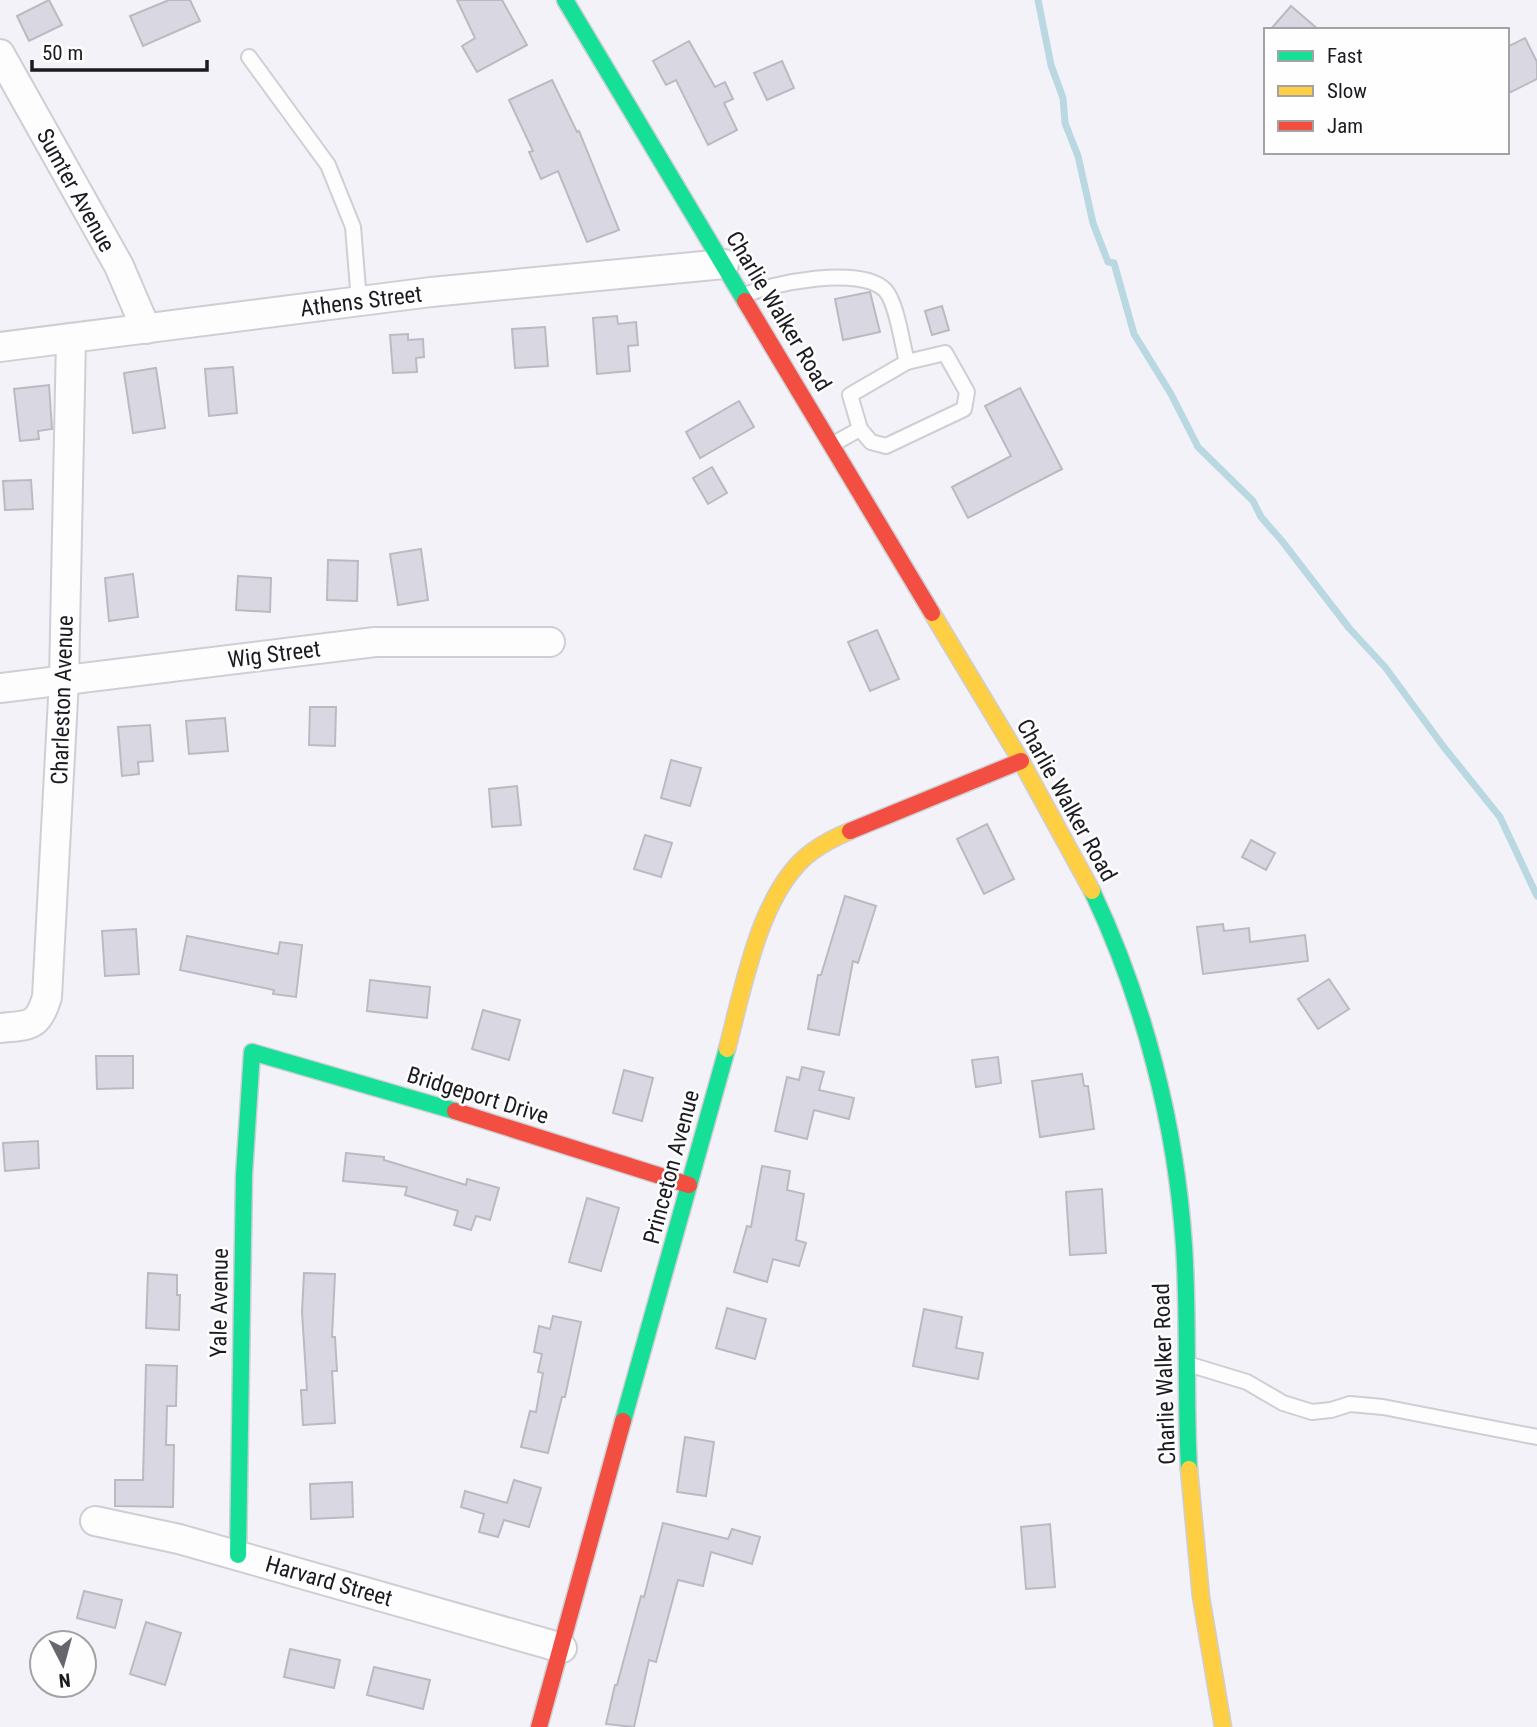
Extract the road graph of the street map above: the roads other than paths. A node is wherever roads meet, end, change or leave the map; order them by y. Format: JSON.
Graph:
{"nodes":[{"id":1,"x":565,"y":0,"type":"edge"},
{"id":2,"x":0,"y":54,"type":"edge"},
{"id":3,"x":249,"y":57,"type":"dead end"},
{"id":4,"x":724,"y":264,"type":"junction"},
{"id":5,"x":743,"y":296,"type":"junction"},
{"id":6,"x":359,"y":301,"type":"junction"},
{"id":7,"x":146,"y":329,"type":"junction"},
{"id":8,"x":71,"y":338,"type":"junction"},
{"id":9,"x":0,"y":346,"type":"edge"},
{"id":10,"x":907,"y":362,"type":"junction"},
{"id":11,"x":860,"y":429,"type":"junction"},
{"id":12,"x":832,"y":444,"type":"junction"},
{"id":13,"x":550,"y":642,"type":"dead end"},
{"id":14,"x":64,"y":680,"type":"junction"},
{"id":15,"x":0,"y":688,"type":"edge"},
{"id":16,"x":1021,"y":761,"type":"junction"},
{"id":17,"x":0,"y":1028,"type":"edge"},
{"id":18,"x":252,"y":1052,"type":"joint"},
{"id":19,"x":689,"y":1185,"type":"junction"},
{"id":20,"x":1187,"y":1364,"type":"junction"},
{"id":21,"x":1537,"y":1437,"type":"edge"},
{"id":22,"x":95,"y":1521,"type":"dead end"},
{"id":23,"x":238,"y":1555,"type":"junction"},
{"id":24,"x":562,"y":1648,"type":"junction"},
{"id":25,"x":539,"y":1727,"type":"edge"},
{"id":26,"x":1223,"y":1727,"type":"edge"}],
"edges":[{"from":1,"to":4,"type":"street","name":"Charlie Walker Road"},
{"from":2,"to":7,"type":"street","name":"Sumter Avenue"},
{"from":3,"to":6,"type":"lane"},
{"from":4,"to":5,"type":"street","name":"Charlie Walker Road"},
{"from":4,"to":6,"type":"street","name":"Athens Street"},
{"from":5,"to":10,"type":"lane"},
{"from":5,"to":12,"type":"street","name":"Charlie Walker Road"},
{"from":6,"to":7,"type":"street","name":"Athens Street"},
{"from":7,"to":8,"type":"street","name":"Athens Street"},
{"from":8,"to":9,"type":"street","name":"Athens Street"},
{"from":8,"to":14,"type":"street","name":"Charleston Avenue"},
{"from":10,"to":11,"type":"lane"},
{"from":10,"to":11,"type":"lane"},
{"from":11,"to":12,"type":"lane"},
{"from":12,"to":16,"type":"street","name":"Charlie Walker Road"},
{"from":13,"to":14,"type":"street","name":"Wig Street"},
{"from":14,"to":15,"type":"street","name":"Wig Street"},
{"from":14,"to":17,"type":"street","name":"Charleston Avenue"},
{"from":16,"to":19,"type":"street","name":"Princeton Avenue"},
{"from":16,"to":20,"type":"street","name":"Charlie Walker Road"},
{"from":18,"to":19,"type":"street","name":"Bridgeport Drive"},
{"from":18,"to":23,"type":"street","name":"Yale Avenue"},
{"from":19,"to":24,"type":"street","name":"Princeton Avenue"},
{"from":20,"to":21,"type":"lane"},
{"from":20,"to":26,"type":"street","name":"Charlie Walker Road"},
{"from":22,"to":23,"type":"street","name":"Harvard Street"},
{"from":23,"to":24,"type":"street","name":"Harvard Street"},
{"from":24,"to":25,"type":"street","name":"Princeton Avenue"}]}
